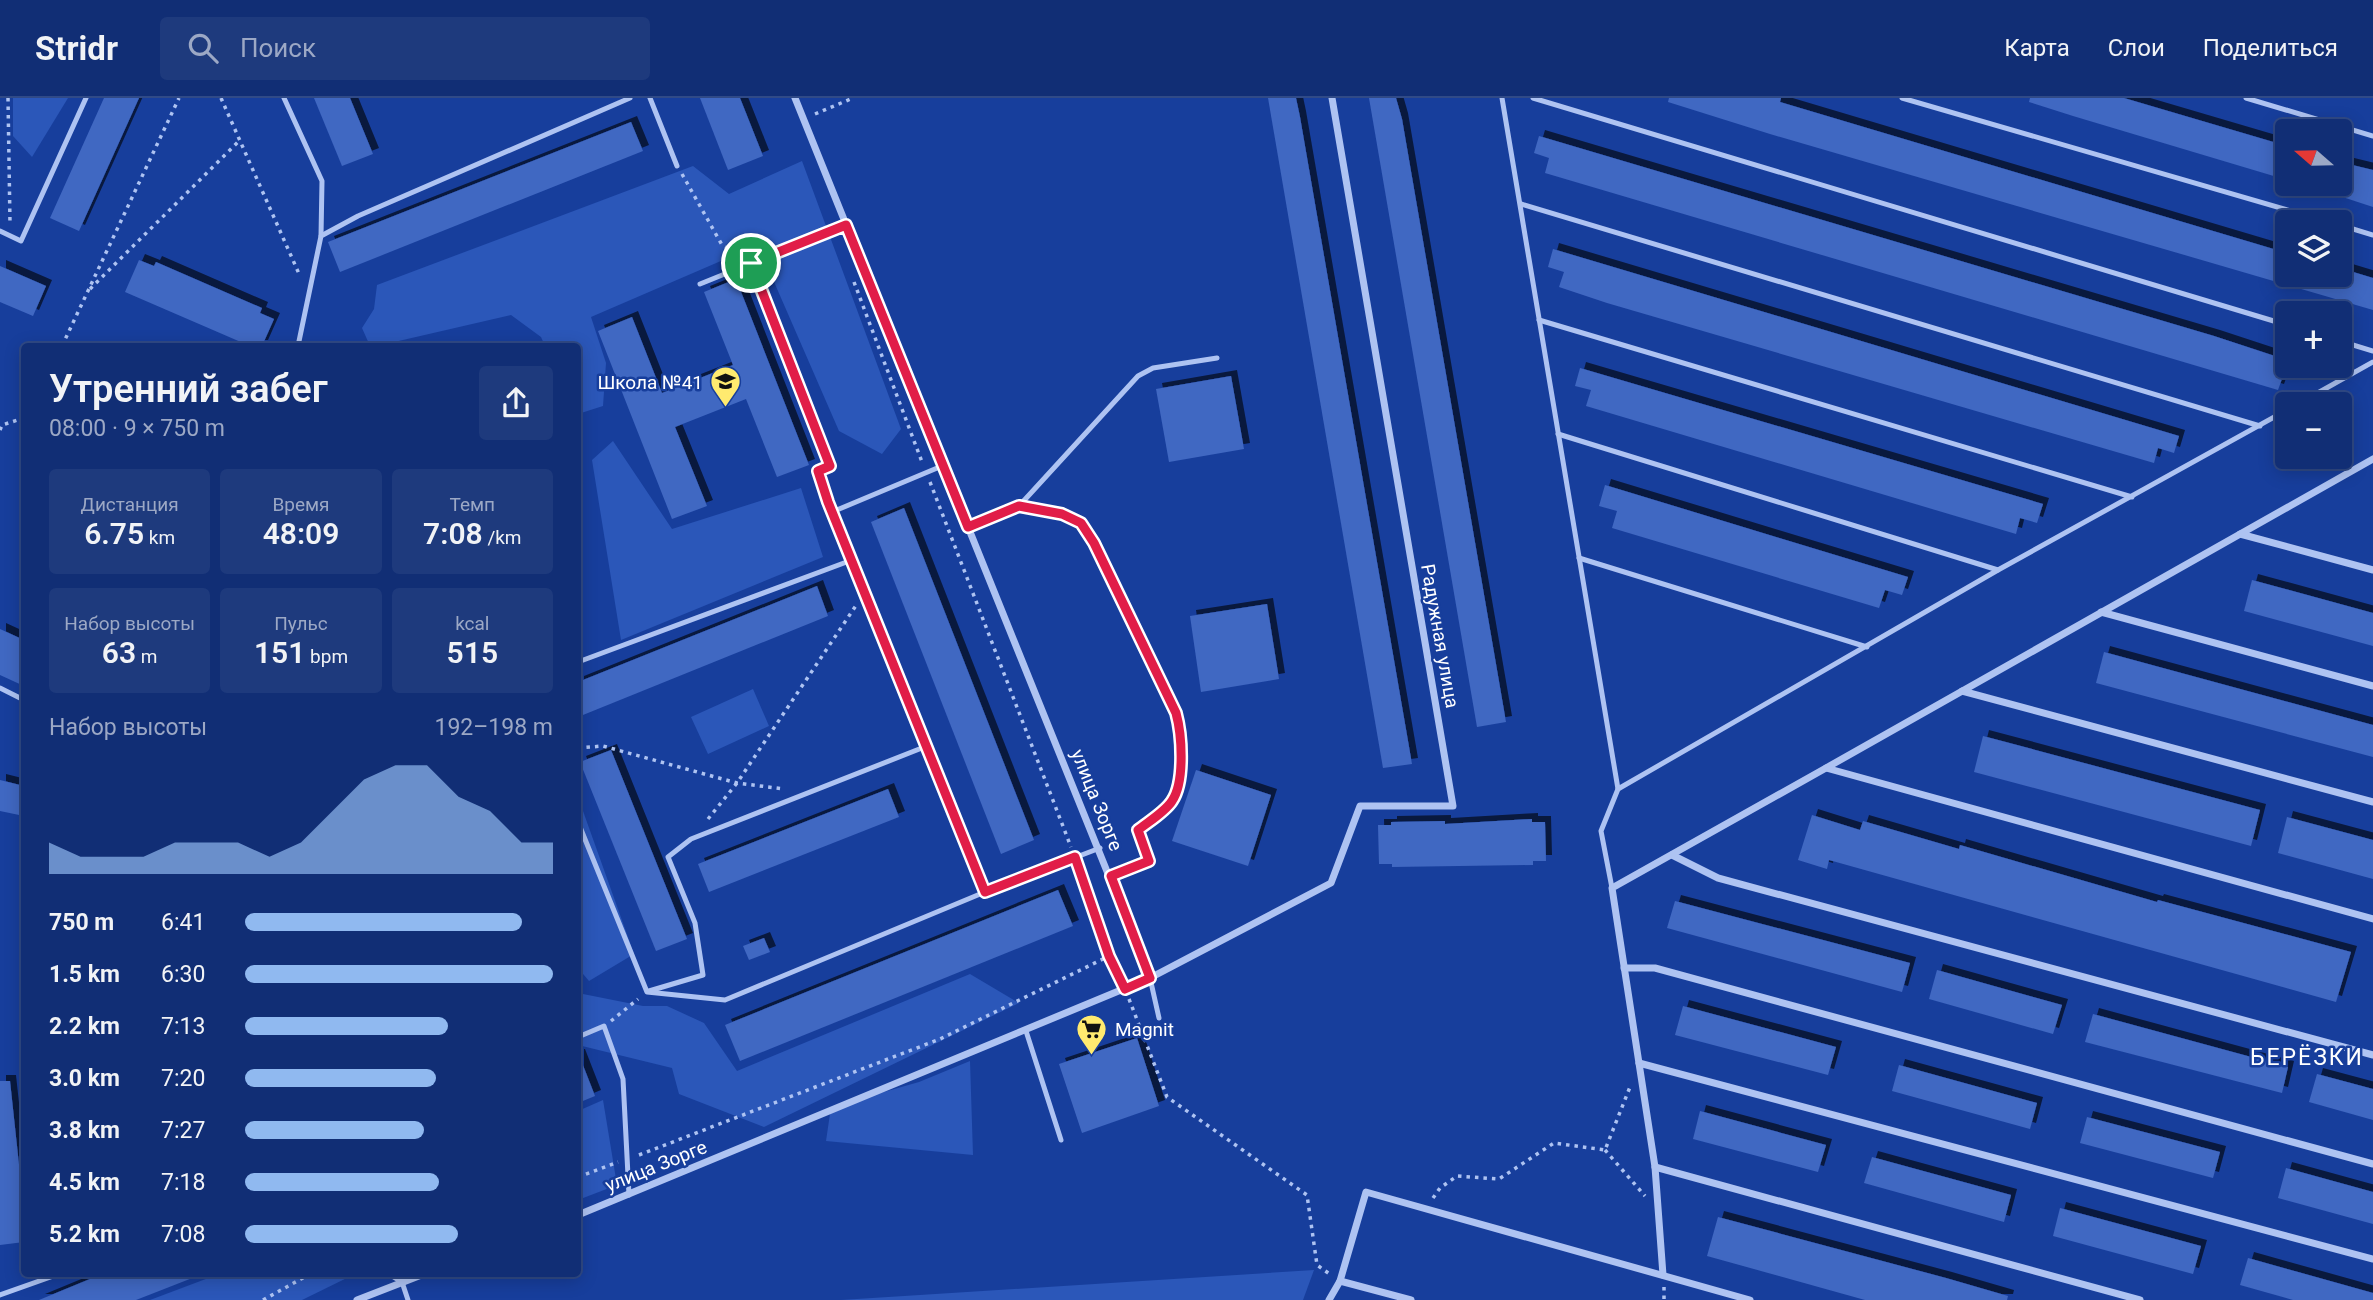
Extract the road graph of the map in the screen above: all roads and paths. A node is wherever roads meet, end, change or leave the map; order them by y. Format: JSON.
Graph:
{"nodes":[{"id":1,"x":8,"y":98,"type":"edge"},
{"id":2,"x":86,"y":98,"type":"edge"},
{"id":3,"x":179,"y":98,"type":"edge"},
{"id":4,"x":221,"y":98,"type":"edge"},
{"id":5,"x":284,"y":98,"type":"edge"},
{"id":6,"x":630,"y":98,"type":"edge"},
{"id":7,"x":650,"y":98,"type":"edge"},
{"id":8,"x":795,"y":98,"type":"edge"},
{"id":9,"x":853,"y":98,"type":"edge"},
{"id":10,"x":1332,"y":98,"type":"edge"},
{"id":11,"x":1502,"y":98,"type":"edge"},
{"id":12,"x":1533,"y":98,"type":"edge"},
{"id":13,"x":1902,"y":98,"type":"edge"},
{"id":14,"x":2246,"y":98,"type":"edge"},
{"id":15,"x":803,"y":118,"type":"junction"},
{"id":16,"x":2373,"y":136,"type":"edge"},
{"id":17,"x":240,"y":140,"type":"junction"},
{"id":18,"x":677,"y":166,"type":"joint"},
{"id":19,"x":1521,"y":204,"type":"junction"},
{"id":20,"x":2288,"y":210,"type":"edge"},
{"id":21,"x":846,"y":225,"type":"junction"},
{"id":22,"x":2352,"y":229,"type":"edge"},
{"id":23,"x":0,"y":231,"type":"edge"},
{"id":24,"x":2373,"y":235,"type":"edge"},
{"id":25,"x":10,"y":236,"type":"junction"},
{"id":26,"x":321,"y":236,"type":"junction"},
{"id":27,"x":751,"y":263,"type":"junction"},
{"id":28,"x":700,"y":284,"type":"dead end"},
{"id":29,"x":309,"y":289,"type":"junction"},
{"id":30,"x":87,"y":291,"type":"junction"},
{"id":31,"x":1539,"y":320,"type":"junction"},
{"id":32,"x":2275,"y":321,"type":"edge"},
{"id":33,"x":63,"y":343,"type":"edge"},
{"id":34,"x":299,"y":343,"type":"edge"},
{"id":35,"x":2352,"y":345,"type":"edge"},
{"id":36,"x":2373,"y":351,"type":"edge"},
{"id":37,"x":1217,"y":358,"type":"dead end"},
{"id":38,"x":2373,"y":362,"type":"edge"},
{"id":39,"x":2319,"y":392,"type":"edge"},
{"id":40,"x":2275,"y":417,"type":"edge"},
{"id":41,"x":21,"y":419,"type":"edge"},
{"id":42,"x":2260,"y":426,"type":"junction"},
{"id":43,"x":0,"y":430,"type":"edge"},
{"id":44,"x":1558,"y":434,"type":"junction"},
{"id":45,"x":2371,"y":461,"type":"edge"},
{"id":46,"x":942,"y":466,"type":"junction"},
{"id":47,"x":2132,"y":497,"type":"junction"},
{"id":48,"x":1019,"y":506,"type":"junction"},
{"id":49,"x":832,"y":512,"type":"junction"},
{"id":50,"x":968,"y":527,"type":"junction"},
{"id":51,"x":2240,"y":534,"type":"junction"},
{"id":52,"x":1579,"y":558,"type":"junction"},
{"id":53,"x":852,"y":560,"type":"junction"},
{"id":54,"x":1998,"y":570,"type":"junction"},
{"id":55,"x":2373,"y":570,"type":"edge"},
{"id":56,"x":865,"y":593,"type":"junction"},
{"id":57,"x":2101,"y":612,"type":"junction"},
{"id":58,"x":1868,"y":648,"type":"junction"},
{"id":59,"x":581,"y":661,"type":"edge"},
{"id":60,"x":2373,"y":685,"type":"edge"},
{"id":61,"x":0,"y":688,"type":"edge"},
{"id":62,"x":1962,"y":691,"type":"junction"},
{"id":63,"x":21,"y":698,"type":"edge"},
{"id":64,"x":926,"y":746,"type":"junction"},
{"id":65,"x":581,"y":748,"type":"edge"},
{"id":66,"x":1826,"y":768,"type":"junction"},
{"id":67,"x":737,"y":783,"type":"junction"},
{"id":68,"x":786,"y":789,"type":"dead end"},
{"id":69,"x":1618,"y":789,"type":"junction"},
{"id":70,"x":2373,"y":802,"type":"edge"},
{"id":71,"x":706,"y":821,"type":"dead end"},
{"id":72,"x":581,"y":829,"type":"edge"},
{"id":73,"x":1100,"y":848,"type":"junction"},
{"id":74,"x":1672,"y":855,"type":"junction"},
{"id":75,"x":1075,"y":857,"type":"junction"},
{"id":76,"x":1111,"y":876,"type":"junction"},
{"id":77,"x":1612,"y":888,"type":"junction"},
{"id":78,"x":985,"y":892,"type":"junction"},
{"id":79,"x":2373,"y":919,"type":"edge"},
{"id":80,"x":1109,"y":956,"type":"junction"},
{"id":81,"x":1624,"y":968,"type":"junction"},
{"id":82,"x":1150,"y":978,"type":"junction"},
{"id":83,"x":1125,"y":989,"type":"junction"},
{"id":84,"x":647,"y":992,"type":"junction"},
{"id":85,"x":1159,"y":1018,"type":"dead end"},
{"id":86,"x":604,"y":1026,"type":"junction"},
{"id":87,"x":1027,"y":1031,"type":"junction"},
{"id":88,"x":581,"y":1036,"type":"edge"},
{"id":89,"x":2373,"y":1055,"type":"edge"},
{"id":90,"x":1639,"y":1063,"type":"junction"},
{"id":91,"x":1061,"y":1140,"type":"dead end"},
{"id":92,"x":1605,"y":1150,"type":"junction"},
{"id":93,"x":626,"y":1159,"type":"junction"},
{"id":94,"x":2373,"y":1164,"type":"edge"},
{"id":95,"x":1655,"y":1167,"type":"junction"},
{"id":96,"x":581,"y":1176,"type":"edge"},
{"id":97,"x":629,"y":1195,"type":"junction"},
{"id":98,"x":1427,"y":1209,"type":"junction"},
{"id":99,"x":1658,"y":1210,"type":"junction"},
{"id":100,"x":581,"y":1213,"type":"edge"},
{"id":101,"x":2373,"y":1259,"type":"edge"},
{"id":102,"x":1663,"y":1275,"type":"junction"},
{"id":103,"x":51,"y":1277,"type":"edge"},
{"id":104,"x":305,"y":1277,"type":"edge"},
{"id":105,"x":393,"y":1277,"type":"edge"},
{"id":106,"x":416,"y":1277,"type":"edge"},
{"id":107,"x":1340,"y":1281,"type":"junction"},
{"id":108,"x":402,"y":1282,"type":"junction"},
{"id":109,"x":0,"y":1296,"type":"edge"},
{"id":110,"x":263,"y":1300,"type":"edge"},
{"id":111,"x":357,"y":1300,"type":"edge"},
{"id":112,"x":408,"y":1300,"type":"edge"},
{"id":113,"x":1329,"y":1300,"type":"edge"},
{"id":114,"x":1411,"y":1300,"type":"edge"},
{"id":115,"x":1750,"y":1300,"type":"edge"},
{"id":116,"x":2140,"y":1300,"type":"edge"}],
"edges":[{"from":1,"to":25,"type":"path"},
{"from":2,"to":25,"type":"lane"},
{"from":3,"to":30,"type":"path"},
{"from":4,"to":17,"type":"path"},
{"from":5,"to":26,"type":"lane"},
{"from":6,"to":26,"type":"lane"},
{"from":7,"to":18,"type":"lane"},
{"from":8,"to":15,"type":"street","name":"улица Зорге"},
{"from":9,"to":15,"type":"path"},
{"from":10,"to":82,"type":"street","name":"Радужная улица"},
{"from":11,"to":19,"type":"lane"},
{"from":12,"to":32,"type":"lane"},
{"from":13,"to":20,"type":"lane"},
{"from":14,"to":16,"type":"lane"},
{"from":15,"to":21,"type":"street","name":"улица Зорге"},
{"from":17,"to":29,"type":"path"},
{"from":17,"to":30,"type":"path"},
{"from":18,"to":27,"type":"path"},
{"from":19,"to":31,"type":"lane"},
{"from":19,"to":42,"type":"lane"},
{"from":21,"to":27,"type":"lane"},
{"from":21,"to":46,"type":"street","name":"улица Зорге"},
{"from":22,"to":24,"type":"lane"},
{"from":23,"to":25,"type":"lane"},
{"from":26,"to":29,"type":"lane"},
{"from":27,"to":28,"type":"lane"},
{"from":27,"to":49,"type":"path"},
{"from":29,"to":34,"type":"lane"},
{"from":30,"to":33,"type":"path"},
{"from":31,"to":44,"type":"lane"},
{"from":31,"to":47,"type":"lane"},
{"from":35,"to":36,"type":"lane"},
{"from":37,"to":48,"type":"lane"},
{"from":38,"to":39,"type":"lane"},
{"from":40,"to":42,"type":"lane"},
{"from":41,"to":43,"type":"path"},
{"from":42,"to":47,"type":"lane"},
{"from":44,"to":52,"type":"lane"},
{"from":44,"to":54,"type":"lane"},
{"from":45,"to":51,"type":"street"},
{"from":46,"to":49,"type":"lane"},
{"from":46,"to":50,"type":"street","name":"улица Зорге"},
{"from":47,"to":54,"type":"lane"},
{"from":48,"to":50,"type":"lane"},
{"from":48,"to":76,"type":"lane"},
{"from":49,"to":53,"type":"lane"},
{"from":50,"to":73,"type":"street","name":"улица Зорге"},
{"from":51,"to":55,"type":"street"},
{"from":51,"to":57,"type":"street"},
{"from":52,"to":58,"type":"lane"},
{"from":52,"to":69,"type":"lane"},
{"from":53,"to":56,"type":"lane"},
{"from":53,"to":59,"type":"lane"},
{"from":54,"to":58,"type":"lane"},
{"from":56,"to":64,"type":"lane"},
{"from":56,"to":67,"type":"path"},
{"from":57,"to":60,"type":"street"},
{"from":57,"to":62,"type":"street"},
{"from":58,"to":69,"type":"lane"},
{"from":61,"to":63,"type":"lane"},
{"from":62,"to":66,"type":"street"},
{"from":62,"to":70,"type":"street"},
{"from":64,"to":78,"type":"lane"},
{"from":64,"to":84,"type":"lane"},
{"from":65,"to":67,"type":"path"},
{"from":66,"to":74,"type":"street"},
{"from":66,"to":79,"type":"street"},
{"from":67,"to":68,"type":"path"},
{"from":67,"to":71,"type":"path"},
{"from":69,"to":77,"type":"lane"},
{"from":72,"to":84,"type":"lane"},
{"from":73,"to":75,"type":"lane"},
{"from":73,"to":76,"type":"street","name":"улица Зорге"},
{"from":74,"to":77,"type":"street"},
{"from":74,"to":89,"type":"street"},
{"from":75,"to":78,"type":"lane"},
{"from":75,"to":80,"type":"path"},
{"from":76,"to":82,"type":"street","name":"улица Зорге"},
{"from":77,"to":81,"type":"street"},
{"from":78,"to":84,"type":"lane"},
{"from":80,"to":83,"type":"path"},
{"from":80,"to":93,"type":"path"},
{"from":81,"to":90,"type":"street"},
{"from":81,"to":94,"type":"street"},
{"from":82,"to":83,"type":"street","name":"улица Зорге"},
{"from":82,"to":85,"type":"lane"},
{"from":83,"to":87,"type":"street","name":"улица Зорге"},
{"from":83,"to":107,"type":"path"},
{"from":84,"to":86,"type":"path"},
{"from":86,"to":88,"type":"lane"},
{"from":86,"to":93,"type":"lane"},
{"from":87,"to":91,"type":"lane"},
{"from":87,"to":97,"type":"street","name":"улица Зорге"},
{"from":90,"to":92,"type":"path"},
{"from":90,"to":95,"type":"street"},
{"from":90,"to":101,"type":"street"},
{"from":92,"to":98,"type":"path"},
{"from":92,"to":99,"type":"path"},
{"from":93,"to":96,"type":"path"},
{"from":93,"to":97,"type":"lane"},
{"from":95,"to":99,"type":"street"},
{"from":95,"to":116,"type":"street"},
{"from":97,"to":100,"type":"street","name":"улица Зорге"},
{"from":98,"to":102,"type":"street"},
{"from":98,"to":107,"type":"street"},
{"from":99,"to":102,"type":"street"},
{"from":102,"to":115,"type":"street"},
{"from":103,"to":109,"type":"lane"},
{"from":104,"to":110,"type":"path"},
{"from":105,"to":108,"type":"lane"},
{"from":106,"to":108,"type":"street"},
{"from":107,"to":113,"type":"street"},
{"from":107,"to":114,"type":"street"},
{"from":108,"to":111,"type":"street"},
{"from":108,"to":112,"type":"lane"}]}
